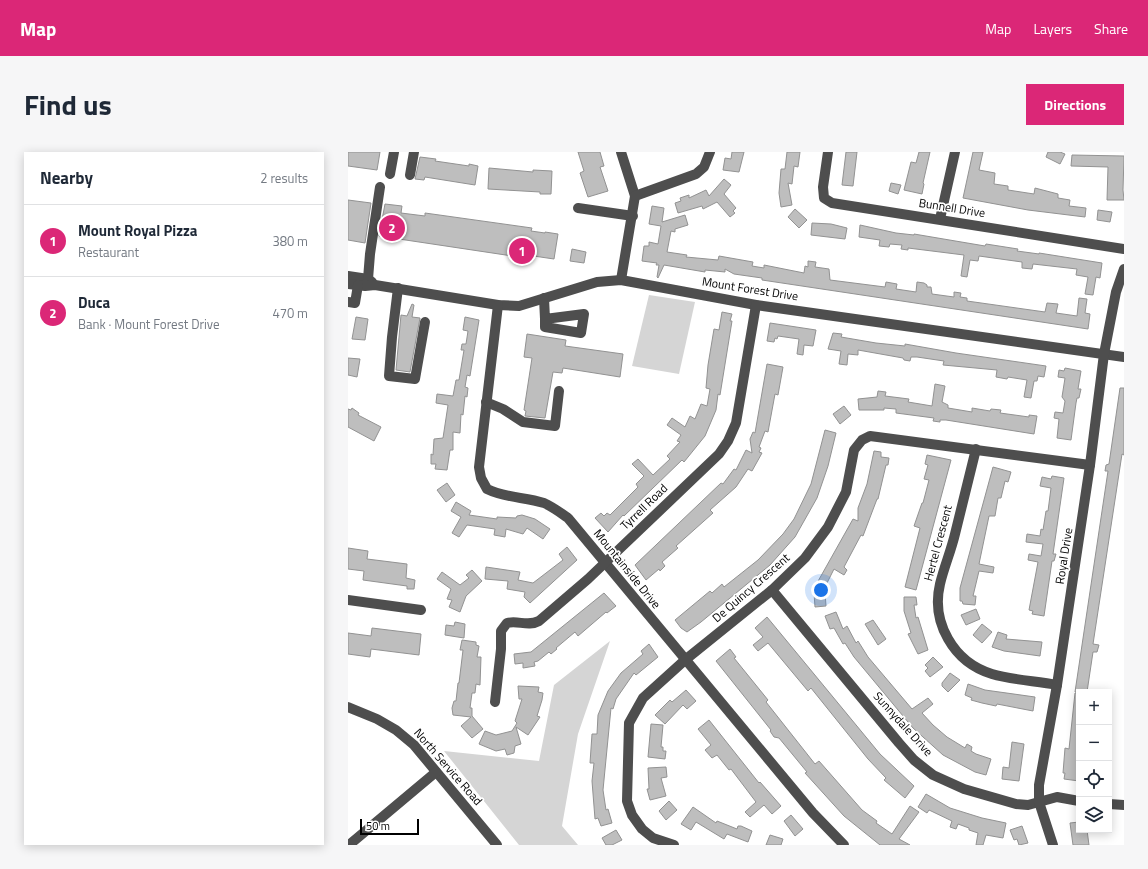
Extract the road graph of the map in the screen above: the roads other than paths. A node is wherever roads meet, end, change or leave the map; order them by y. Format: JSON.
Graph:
{"nodes":[{"id":1,"x":394,"y":152,"type":"edge"},
{"id":2,"x":414,"y":152,"type":"edge"},
{"id":3,"x":621,"y":152,"type":"edge"},
{"id":4,"x":710,"y":152,"type":"edge"},
{"id":5,"x":828,"y":152,"type":"edge"},
{"id":6,"x":955,"y":152,"type":"edge"},
{"id":7,"x":390,"y":174,"type":"dead end"},
{"id":8,"x":410,"y":175,"type":"dead end"},
{"id":9,"x":380,"y":187,"type":"dead end"},
{"id":10,"x":635,"y":196,"type":"junction"},
{"id":11,"x":578,"y":208,"type":"dead end"},
{"id":12,"x":633,"y":216,"type":"junction"},
{"id":13,"x":940,"y":219,"type":"junction"},
{"id":14,"x":1124,"y":249,"type":"edge"},
{"id":15,"x":1124,"y":269,"type":"edge"},
{"id":16,"x":348,"y":276,"type":"edge"},
{"id":17,"x":621,"y":280,"type":"junction"},
{"id":18,"x":372,"y":282,"type":"junction"},
{"id":19,"x":353,"y":284,"type":"edge"},
{"id":20,"x":398,"y":288,"type":"junction"},
{"id":21,"x":544,"y":298,"type":"junction"},
{"id":22,"x":348,"y":302,"type":"edge"},
{"id":23,"x":498,"y":305,"type":"junction"},
{"id":24,"x":756,"y":305,"type":"junction"},
{"id":25,"x":545,"y":319,"type":"dead end"},
{"id":26,"x":425,"y":322,"type":"dead end"},
{"id":27,"x":1104,"y":354,"type":"junction"},
{"id":28,"x":1124,"y":357,"type":"edge"},
{"id":29,"x":559,"y":391,"type":"dead end"},
{"id":30,"x":486,"y":402,"type":"junction"},
{"id":31,"x":976,"y":449,"type":"junction"},
{"id":32,"x":1090,"y":465,"type":"junction"},
{"id":33,"x":604,"y":563,"type":"junction"},
{"id":34,"x":772,"y":590,"type":"junction"},
{"id":35,"x":348,"y":600,"type":"edge"},
{"id":36,"x":421,"y":610,"type":"dead end"},
{"id":37,"x":685,"y":660,"type":"junction"},
{"id":38,"x":1057,"y":684,"type":"junction"},
{"id":39,"x":495,"y":702,"type":"dead end"},
{"id":40,"x":348,"y":707,"type":"edge"},
{"id":41,"x":436,"y":772,"type":"junction"},
{"id":42,"x":1076,"y":800,"type":"edge"},
{"id":43,"x":1039,"y":802,"type":"junction"},
{"id":44,"x":1112,"y":804,"type":"edge"},
{"id":45,"x":1124,"y":805,"type":"edge"},
{"id":46,"x":837,"y":843,"type":"edge"},
{"id":47,"x":349,"y":845,"type":"edge"},
{"id":48,"x":497,"y":845,"type":"edge"},
{"id":49,"x":674,"y":845,"type":"edge"},
{"id":50,"x":1053,"y":845,"type":"edge"}],
"edges":[{"from":1,"to":7,"type":"street"},
{"from":2,"to":8,"type":"street"},
{"from":3,"to":10,"type":"street"},
{"from":4,"to":10,"type":"street"},
{"from":5,"to":13,"type":"street","name":"Bunnell Drive"},
{"from":6,"to":13,"type":"street"},
{"from":9,"to":18,"type":"street"},
{"from":10,"to":12,"type":"street"},
{"from":11,"to":12,"type":"street"},
{"from":12,"to":17,"type":"street"},
{"from":13,"to":14,"type":"street","name":"Bunnell Drive"},
{"from":15,"to":27,"type":"street","name":"Royal Drive"},
{"from":16,"to":18,"type":"street","name":"Mount Forest Drive"},
{"from":17,"to":21,"type":"street","name":"Mount Forest Drive"},
{"from":17,"to":24,"type":"street","name":"Mount Forest Drive"},
{"from":18,"to":19,"type":"street","name":"Mount Forest Drive"},
{"from":18,"to":20,"type":"street","name":"Mount Forest Drive"},
{"from":19,"to":22,"type":"street"},
{"from":20,"to":23,"type":"street","name":"Mount Forest Drive"},
{"from":20,"to":26,"type":"street"},
{"from":21,"to":23,"type":"street","name":"Mount Forest Drive"},
{"from":21,"to":25,"type":"street"},
{"from":23,"to":30,"type":"street","name":"Mountainside Drive"},
{"from":24,"to":27,"type":"street","name":"Mount Forest Drive"},
{"from":24,"to":33,"type":"street","name":"Tyrrell Road"},
{"from":27,"to":28,"type":"street","name":"Mount Forest Drive"},
{"from":27,"to":32,"type":"street","name":"Royal Drive"},
{"from":29,"to":30,"type":"street"},
{"from":30,"to":33,"type":"street","name":"Mountainside Drive"},
{"from":31,"to":32,"type":"street","name":"De Quincy Crescent"},
{"from":31,"to":34,"type":"street","name":"De Quincy Crescent"},
{"from":31,"to":38,"type":"street","name":"Hertel Crescent"},
{"from":32,"to":38,"type":"street","name":"Royal Drive"},
{"from":33,"to":37,"type":"street","name":"Mountainside Drive"},
{"from":33,"to":39,"type":"street","name":"Tyrrell Road"},
{"from":34,"to":37,"type":"street","name":"De Quincy Crescent"},
{"from":34,"to":43,"type":"street","name":"Sunnydale Drive"},
{"from":35,"to":36,"type":"street"},
{"from":37,"to":46,"type":"street","name":"Mountainside Drive"},
{"from":37,"to":49,"type":"street","name":"De Quincy Crescent"},
{"from":38,"to":43,"type":"street","name":"Royal Drive"},
{"from":40,"to":41,"type":"street","name":"North Service Road"},
{"from":41,"to":47,"type":"street"},
{"from":41,"to":48,"type":"street","name":"North Service Road"},
{"from":42,"to":43,"type":"street","name":"Sunnydale Drive"},
{"from":43,"to":50,"type":"street","name":"Royal Drive"},
{"from":44,"to":45,"type":"street"}]}
